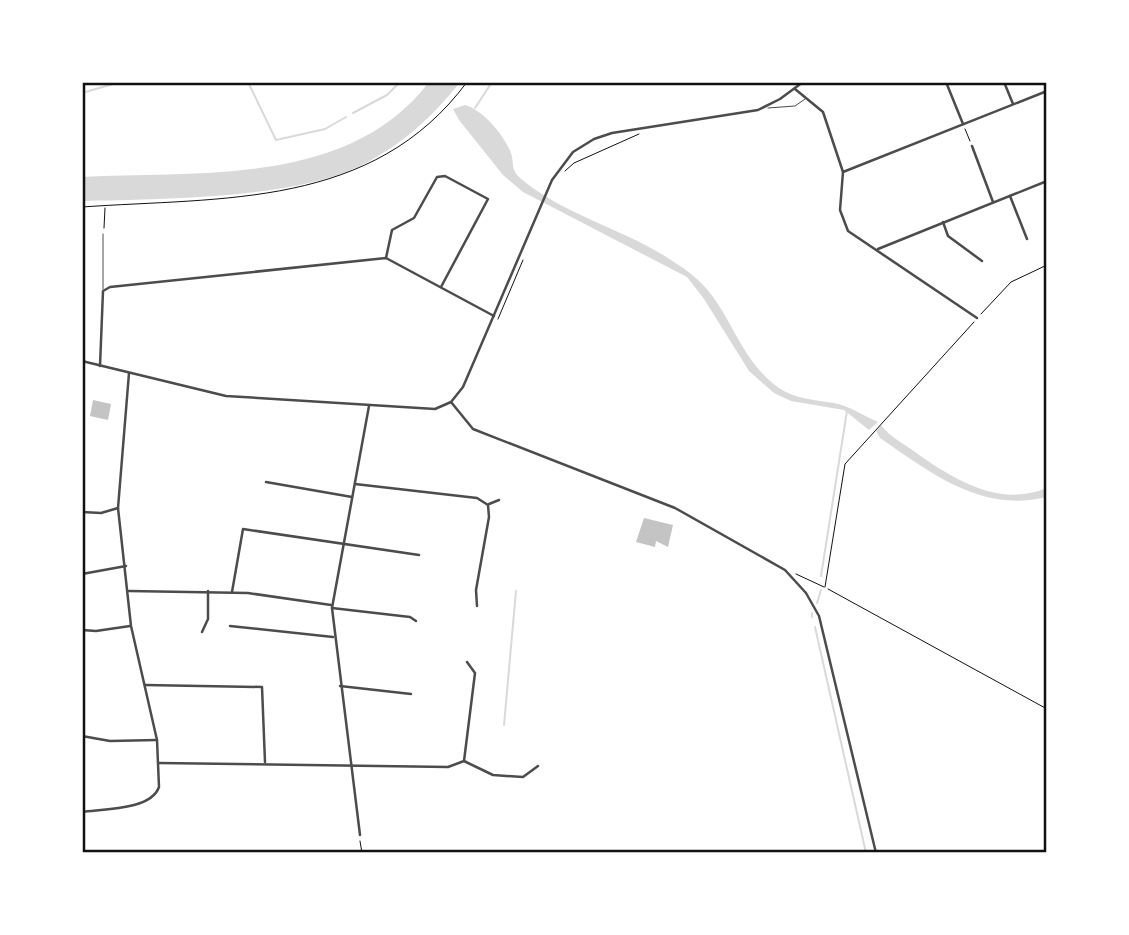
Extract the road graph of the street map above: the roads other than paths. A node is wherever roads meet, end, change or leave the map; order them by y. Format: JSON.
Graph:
{"nodes":[{"id":1,"x":803,"y":82,"type":"edge"},
{"id":2,"x":946,"y":82,"type":"edge"},
{"id":3,"x":1004,"y":82,"type":"edge"},
{"id":4,"x":795,"y":89,"type":"junction"},
{"id":5,"x":1047,"y":91,"type":"edge"},
{"id":6,"x":805,"y":99,"type":"junction"},
{"id":7,"x":1013,"y":104,"type":"junction"},
{"id":8,"x":766,"y":106,"type":"junction"},
{"id":9,"x":963,"y":125,"type":"junction"},
{"id":10,"x":972,"y":146,"type":"road end"},
{"id":11,"x":843,"y":172,"type":"junction"},
{"id":12,"x":1047,"y":181,"type":"edge"},
{"id":13,"x":1010,"y":196,"type":"junction"},
{"id":14,"x":993,"y":202,"type":"junction"},
{"id":15,"x":943,"y":222,"type":"junction"},
{"id":16,"x":103,"y":234,"type":"road end"},
{"id":17,"x":1027,"y":239,"type":"dead end"},
{"id":18,"x":878,"y":249,"type":"junction"},
{"id":19,"x":386,"y":258,"type":"junction"},
{"id":20,"x":982,"y":261,"type":"dead end"},
{"id":21,"x":441,"y":287,"type":"junction"},
{"id":22,"x":103,"y":291,"type":"junction"},
{"id":23,"x":494,"y":316,"type":"junction"},
{"id":24,"x":977,"y":318,"type":"road end"},
{"id":25,"x":498,"y":319,"type":"road end"},
{"id":26,"x":82,"y":361,"type":"edge"},
{"id":27,"x":100,"y":366,"type":"junction"},
{"id":28,"x":129,"y":373,"type":"junction"},
{"id":29,"x":451,"y":402,"type":"junction"},
{"id":30,"x":369,"y":407,"type":"junction"},
{"id":31,"x":266,"y":482,"type":"dead end"},
{"id":32,"x":355,"y":484,"type":"junction"},
{"id":33,"x":352,"y":497,"type":"junction"},
{"id":34,"x":499,"y":500,"type":"dead end"},
{"id":35,"x":488,"y":505,"type":"junction"},
{"id":36,"x":118,"y":508,"type":"junction"},
{"id":37,"x":82,"y":512,"type":"edge"},
{"id":38,"x":344,"y":544,"type":"junction"},
{"id":39,"x":419,"y":555,"type":"dead end"},
{"id":40,"x":127,"y":566,"type":"junction"},
{"id":41,"x":82,"y":574,"type":"edge"},
{"id":42,"x":129,"y":591,"type":"junction"},
{"id":43,"x":208,"y":592,"type":"junction"},
{"id":44,"x":232,"y":592,"type":"junction"},
{"id":45,"x":332,"y":606,"type":"junction"},
{"id":46,"x":477,"y":606,"type":"dead end"},
{"id":47,"x":416,"y":621,"type":"dead end"},
{"id":48,"x":131,"y":626,"type":"junction"},
{"id":49,"x":230,"y":626,"type":"dead end"},
{"id":50,"x":82,"y":630,"type":"edge"},
{"id":51,"x":202,"y":632,"type":"dead end"},
{"id":52,"x":333,"y":637,"type":"junction"},
{"id":53,"x":467,"y":662,"type":"dead end"},
{"id":54,"x":145,"y":685,"type":"junction"},
{"id":55,"x":340,"y":685,"type":"junction"},
{"id":56,"x":411,"y":694,"type":"dead end"},
{"id":57,"x":82,"y":736,"type":"edge"},
{"id":58,"x":157,"y":740,"type":"junction"},
{"id":59,"x":464,"y":761,"type":"junction"},
{"id":60,"x":159,"y":763,"type":"junction"},
{"id":61,"x":265,"y":763,"type":"junction"},
{"id":62,"x":350,"y":765,"type":"junction"},
{"id":63,"x":538,"y":766,"type":"dead end"},
{"id":64,"x":82,"y":812,"type":"edge"},
{"id":65,"x":359,"y":835,"type":"road end"},
{"id":66,"x":876,"y":853,"type":"edge"}],
"edges":[{"from":1,"to":4,"type":"street"},
{"from":2,"to":9,"type":"street"},
{"from":3,"to":7,"type":"street"},
{"from":4,"to":6,"type":"street"},
{"from":4,"to":8,"type":"street"},
{"from":5,"to":7,"type":"street"},
{"from":6,"to":8,"type":"lane"},
{"from":6,"to":11,"type":"street"},
{"from":7,"to":9,"type":"street"},
{"from":8,"to":23,"type":"street"},
{"from":9,"to":11,"type":"street"},
{"from":10,"to":14,"type":"street"},
{"from":11,"to":18,"type":"street"},
{"from":12,"to":13,"type":"street"},
{"from":13,"to":14,"type":"street"},
{"from":13,"to":17,"type":"street"},
{"from":14,"to":15,"type":"street"},
{"from":15,"to":18,"type":"street"},
{"from":15,"to":20,"type":"street"},
{"from":16,"to":22,"type":"lane"},
{"from":18,"to":24,"type":"street"},
{"from":19,"to":21,"type":"street"},
{"from":19,"to":21,"type":"street"},
{"from":19,"to":22,"type":"street"},
{"from":21,"to":23,"type":"street"},
{"from":22,"to":27,"type":"street"},
{"from":23,"to":25,"type":"lane"},
{"from":23,"to":29,"type":"street"},
{"from":26,"to":27,"type":"street"},
{"from":27,"to":28,"type":"street"},
{"from":28,"to":30,"type":"street"},
{"from":28,"to":36,"type":"street"},
{"from":29,"to":30,"type":"street"},
{"from":29,"to":66,"type":"street"},
{"from":30,"to":32,"type":"street"},
{"from":31,"to":33,"type":"street"},
{"from":32,"to":33,"type":"street"},
{"from":32,"to":35,"type":"street"},
{"from":33,"to":38,"type":"street"},
{"from":34,"to":35,"type":"street"},
{"from":35,"to":46,"type":"street"},
{"from":36,"to":37,"type":"street"},
{"from":36,"to":40,"type":"street"},
{"from":38,"to":39,"type":"street"},
{"from":38,"to":44,"type":"street"},
{"from":38,"to":45,"type":"street"},
{"from":40,"to":41,"type":"street"},
{"from":40,"to":42,"type":"street"},
{"from":42,"to":43,"type":"street"},
{"from":42,"to":48,"type":"street"},
{"from":43,"to":44,"type":"street"},
{"from":43,"to":51,"type":"street"},
{"from":44,"to":45,"type":"street"},
{"from":45,"to":47,"type":"street"},
{"from":45,"to":52,"type":"street"},
{"from":48,"to":50,"type":"street"},
{"from":48,"to":54,"type":"street"},
{"from":49,"to":52,"type":"street"},
{"from":52,"to":55,"type":"street"},
{"from":53,"to":59,"type":"street"},
{"from":54,"to":58,"type":"street"},
{"from":54,"to":61,"type":"street"},
{"from":55,"to":56,"type":"street"},
{"from":55,"to":62,"type":"street"},
{"from":57,"to":58,"type":"street"},
{"from":58,"to":60,"type":"street"},
{"from":59,"to":62,"type":"street"},
{"from":59,"to":63,"type":"street"},
{"from":60,"to":61,"type":"street"},
{"from":60,"to":64,"type":"street"},
{"from":61,"to":62,"type":"street"},
{"from":62,"to":65,"type":"street"}]}
